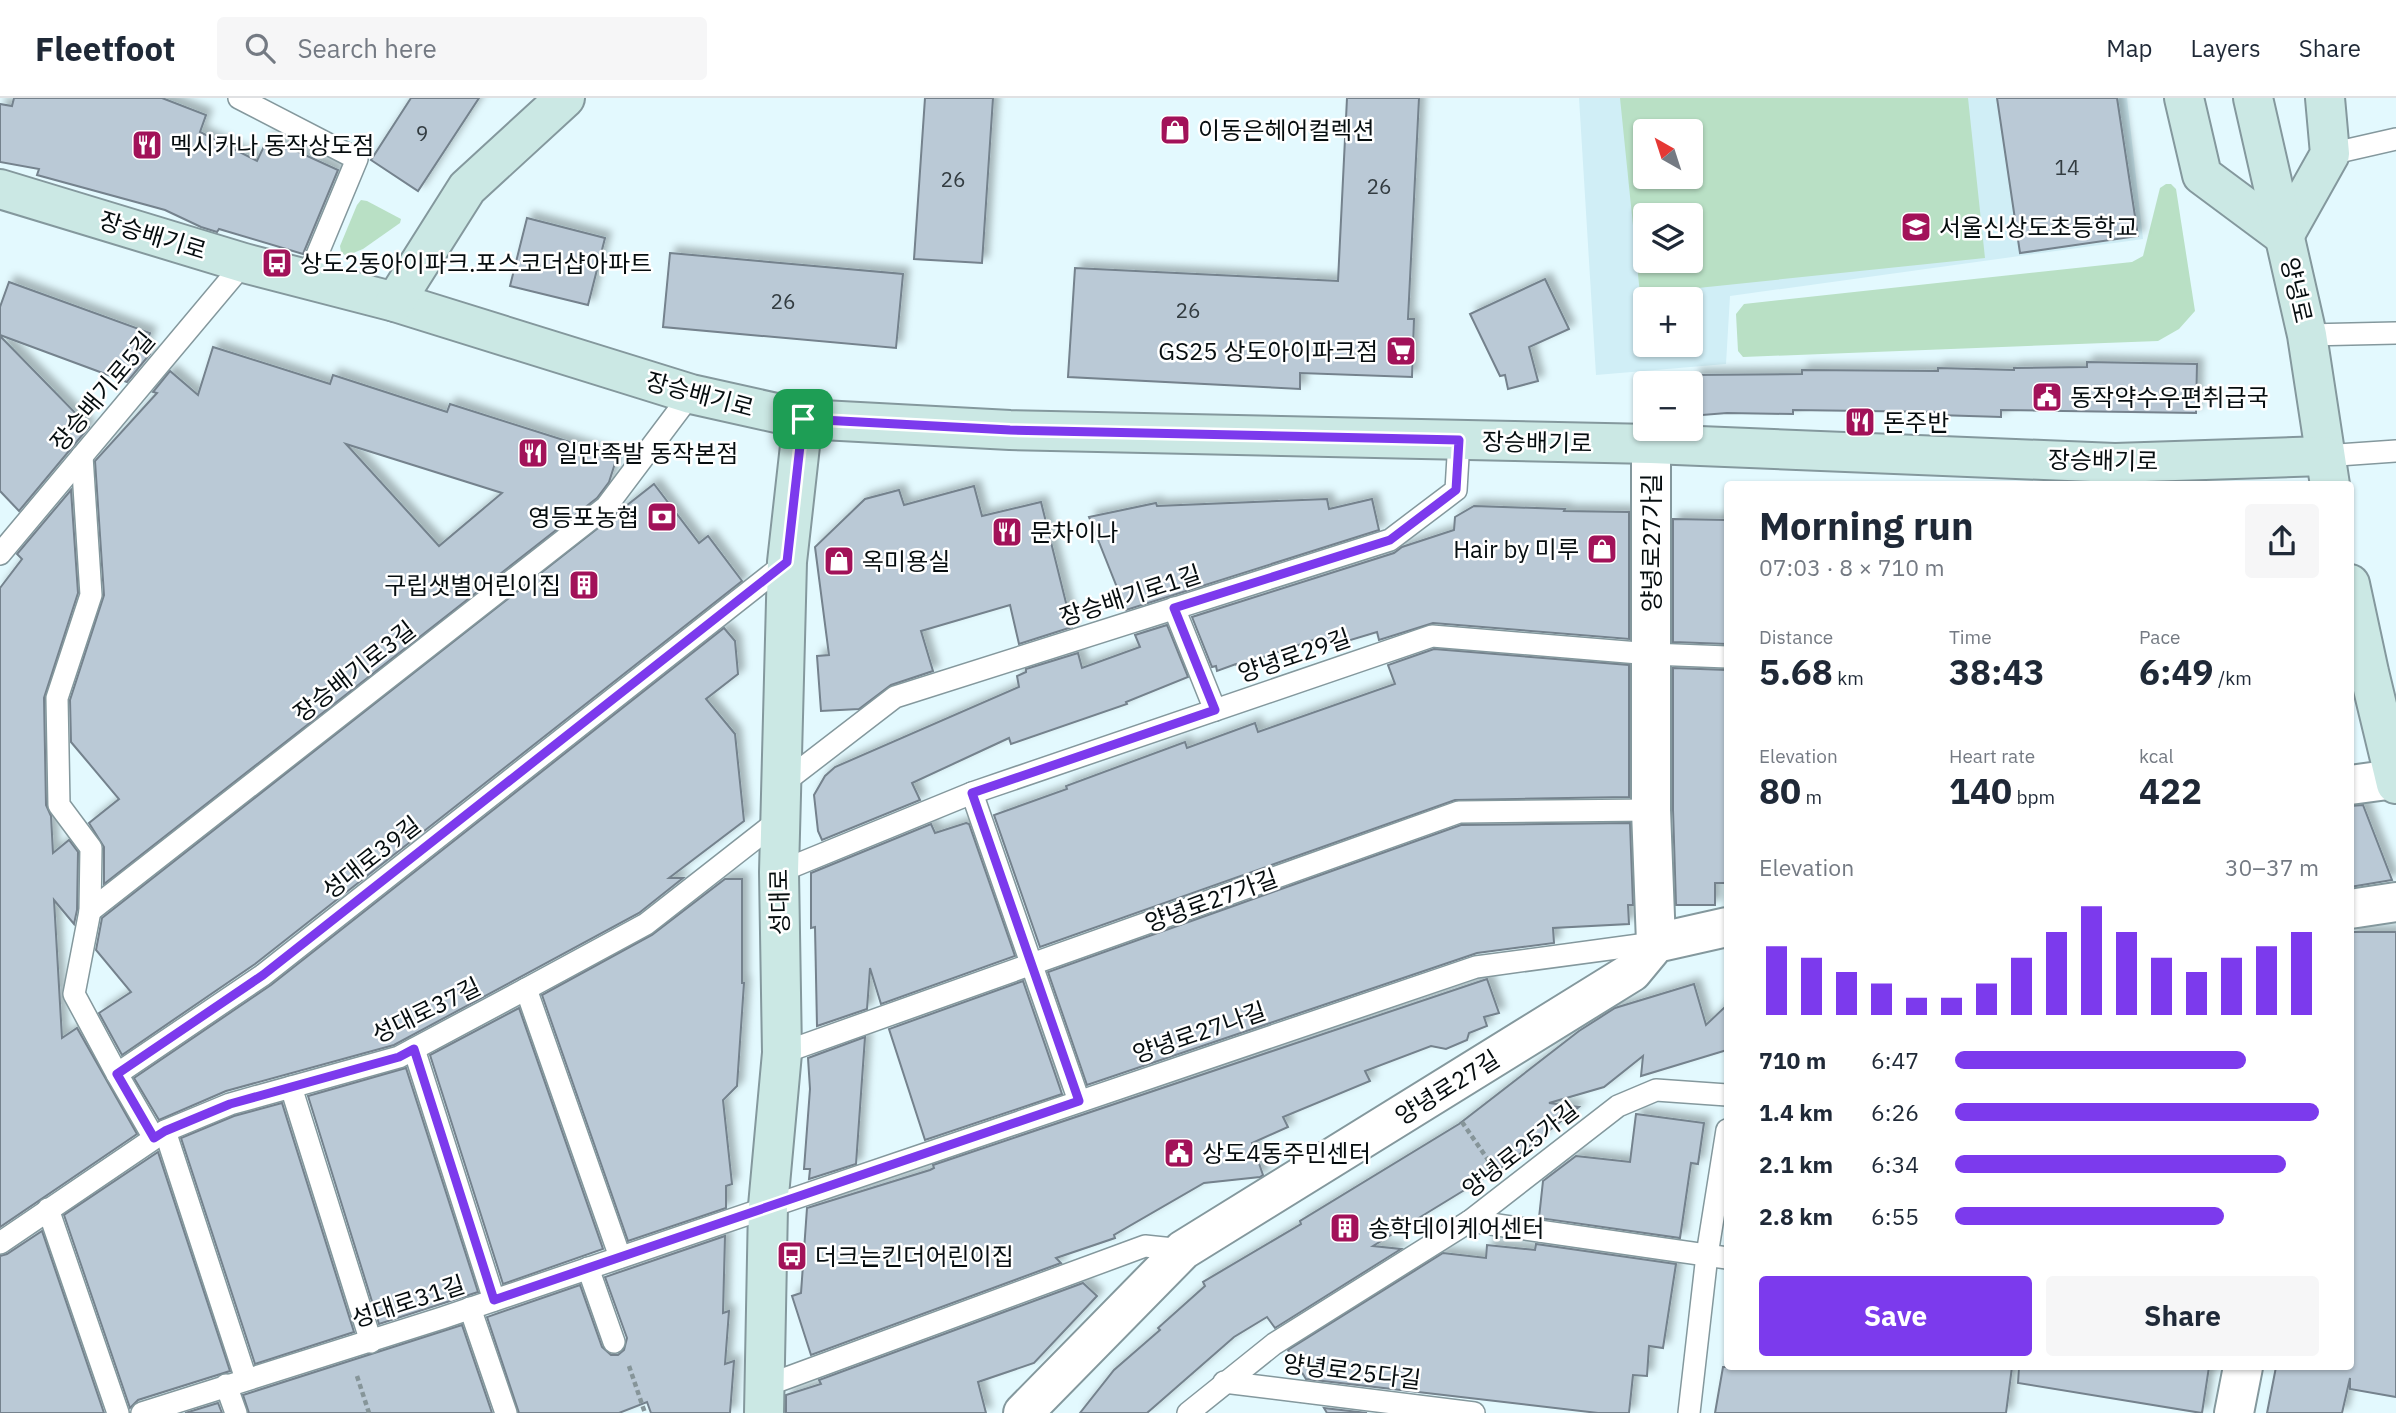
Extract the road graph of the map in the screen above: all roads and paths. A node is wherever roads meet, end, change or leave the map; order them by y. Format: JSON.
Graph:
{"nodes":[{"id":1,"x":239,"y":98,"type":"edge"},
{"id":2,"x":565,"y":98,"type":"edge"},
{"id":3,"x":2184,"y":98,"type":"edge"},
{"id":4,"x":2253,"y":98,"type":"edge"},
{"id":5,"x":2325,"y":98,"type":"edge"},
{"id":6,"x":2396,"y":139,"type":"edge"},
{"id":7,"x":2330,"y":154,"type":"junction"},
{"id":8,"x":0,"y":189,"type":"edge"},
{"id":9,"x":2284,"y":236,"type":"junction"},
{"id":10,"x":244,"y":263,"type":"junction"},
{"id":11,"x":307,"y":279,"type":"junction"},
{"id":12,"x":395,"y":302,"type":"junction"},
{"id":13,"x":2396,"y":333,"type":"edge"},
{"id":14,"x":2307,"y":335,"type":"junction"},
{"id":15,"x":691,"y":394,"type":"junction"},
{"id":16,"x":803,"y":419,"type":"junction"},
{"id":17,"x":1459,"y":440,"type":"junction"},
{"id":18,"x":1651,"y":444,"type":"junction"},
{"id":19,"x":2396,"y":451,"type":"edge"},
{"id":20,"x":82,"y":456,"type":"junction"},
{"id":21,"x":2327,"y":471,"type":"edge"},
{"id":22,"x":2128,"y":474,"type":"edge"},
{"id":23,"x":0,"y":554,"type":"edge"},
{"id":24,"x":787,"y":562,"type":"junction"},
{"id":25,"x":1174,"y":608,"type":"junction"},
{"id":26,"x":2354,"y":640,"type":"edge"},
{"id":27,"x":1651,"y":654,"type":"junction"},
{"id":28,"x":1724,"y":657,"type":"edge"},
{"id":29,"x":2356,"y":668,"type":"edge"},
{"id":30,"x":1215,"y":710,"type":"junction"},
{"id":31,"x":2395,"y":782,"type":"edge"},
{"id":32,"x":2354,"y":785,"type":"edge"},
{"id":33,"x":972,"y":793,"type":"junction"},
{"id":34,"x":781,"y":801,"type":"junction"},
{"id":35,"x":1651,"y":810,"type":"junction"},
{"id":36,"x":779,"y":872,"type":"junction"},
{"id":37,"x":2396,"y":902,"type":"edge"},
{"id":38,"x":2354,"y":908,"type":"edge"},
{"id":39,"x":90,"y":911,"type":"junction"},
{"id":40,"x":1724,"y":928,"type":"edge"},
{"id":41,"x":1656,"y":943,"type":"junction"},
{"id":42,"x":1031,"y":965,"type":"junction"},
{"id":43,"x":526,"y":989,"type":"junction"},
{"id":44,"x":414,"y":1049,"type":"junction"},
{"id":45,"x":782,"y":1053,"type":"junction"},
{"id":46,"x":117,"y":1074,"type":"junction"},
{"id":47,"x":291,"y":1087,"type":"junction"},
{"id":48,"x":1440,"y":1091,"type":"junction"},
{"id":49,"x":1724,"y":1095,"type":"edge"},
{"id":50,"x":1079,"y":1101,"type":"junction"},
{"id":51,"x":159,"y":1135,"type":"junction"},
{"id":52,"x":1724,"y":1167,"type":"edge"},
{"id":53,"x":1510,"y":1190,"type":"junction"},
{"id":54,"x":768,"y":1206,"type":"junction"},
{"id":55,"x":48,"y":1209,"type":"junction"},
{"id":56,"x":1469,"y":1221,"type":"junction"},
{"id":57,"x":0,"y":1243,"type":"edge"},
{"id":58,"x":1184,"y":1250,"type":"junction"},
{"id":59,"x":1717,"y":1256,"type":"edge"},
{"id":60,"x":620,"y":1257,"type":"junction"},
{"id":61,"x":588,"y":1268,"type":"junction"},
{"id":62,"x":494,"y":1300,"type":"junction"},
{"id":63,"x":470,"y":1308,"type":"junction"},
{"id":64,"x":371,"y":1342,"type":"junction"},
{"id":65,"x":614,"y":1342,"type":"joint"},
{"id":66,"x":347,"y":1349,"type":"junction"},
{"id":67,"x":2242,"y":1370,"type":"edge"},
{"id":68,"x":236,"y":1382,"type":"junction"},
{"id":69,"x":1224,"y":1382,"type":"junction"},
{"id":70,"x":765,"y":1399,"type":"edge"},
{"id":71,"x":118,"y":1413,"type":"edge"},
{"id":72,"x":142,"y":1413,"type":"edge"},
{"id":73,"x":236,"y":1413,"type":"edge"},
{"id":74,"x":369,"y":1413,"type":"edge"},
{"id":75,"x":506,"y":1413,"type":"edge"},
{"id":76,"x":645,"y":1413,"type":"edge"},
{"id":77,"x":1023,"y":1413,"type":"edge"},
{"id":78,"x":1188,"y":1413,"type":"edge"},
{"id":79,"x":1474,"y":1413,"type":"edge"},
{"id":80,"x":1689,"y":1413,"type":"edge"},
{"id":81,"x":2234,"y":1413,"type":"edge"}],
"edges":[{"from":1,"to":11,"type":"lane"},
{"from":2,"to":12,"type":"main road"},
{"from":3,"to":9,"type":"main road"},
{"from":4,"to":9,"type":"main road","name":"양녕로"},
{"from":5,"to":7,"type":"main road"},
{"from":6,"to":7,"type":"lane"},
{"from":7,"to":9,"type":"main road"},
{"from":8,"to":10,"type":"main road","name":"장승배기로"},
{"from":9,"to":14,"type":"main road","name":"양녕로"},
{"from":10,"to":11,"type":"main road","name":"장승배기로"},
{"from":10,"to":20,"type":"lane","name":"장승배기로5길"},
{"from":11,"to":12,"type":"main road","name":"장승배기로"},
{"from":12,"to":15,"type":"main road","name":"장승배기로"},
{"from":13,"to":14,"type":"lane"},
{"from":14,"to":21,"type":"main road","name":"양녕로"},
{"from":15,"to":16,"type":"main road","name":"장승배기로"},
{"from":15,"to":39,"type":"lane","name":"장승배기로3길"},
{"from":16,"to":17,"type":"main road","name":"장승배기로"},
{"from":16,"to":24,"type":"main road","name":"성대로"},
{"from":17,"to":18,"type":"main road","name":"장승배기로"},
{"from":17,"to":25,"type":"lane","name":"장승배기로1길"},
{"from":18,"to":22,"type":"main road","name":"장승배기로"},
{"from":18,"to":27,"type":"street","name":"양녕로27가길"},
{"from":19,"to":21,"type":"lane"},
{"from":20,"to":23,"type":"lane","name":"장승배기로5길"},
{"from":20,"to":39,"type":"lane"},
{"from":21,"to":22,"type":"main road","name":"장승배기로"},
{"from":24,"to":34,"type":"main road","name":"성대로"},
{"from":24,"to":46,"type":"lane","name":"성대로39길"},
{"from":25,"to":30,"type":"lane"},
{"from":25,"to":34,"type":"lane","name":"장승배기로1길"},
{"from":26,"to":29,"type":"main road"},
{"from":27,"to":28,"type":"lane","name":"양녕로29길"},
{"from":27,"to":30,"type":"lane","name":"양녕로29길"},
{"from":27,"to":35,"type":"street","name":"양녕로27가길"},
{"from":29,"to":31,"type":"main road"},
{"from":30,"to":33,"type":"lane","name":"양녕로29길"},
{"from":31,"to":32,"type":"street"},
{"from":33,"to":36,"type":"lane","name":"양녕로29길"},
{"from":33,"to":42,"type":"lane"},
{"from":34,"to":36,"type":"main road","name":"성대로"},
{"from":34,"to":43,"type":"lane","name":"성대로37길"},
{"from":35,"to":41,"type":"street","name":"양녕로27가길"},
{"from":35,"to":42,"type":"lane","name":"양녕로27가길"},
{"from":36,"to":45,"type":"main road","name":"성대로"},
{"from":37,"to":38,"type":"street"},
{"from":39,"to":46,"type":"lane"},
{"from":40,"to":41,"type":"street"},
{"from":41,"to":48,"type":"street","name":"양녕로27길"},
{"from":41,"to":50,"type":"lane","name":"양녕로27나길"},
{"from":42,"to":45,"type":"lane","name":"양녕로27가길"},
{"from":42,"to":50,"type":"lane"},
{"from":43,"to":44,"type":"lane","name":"성대로37길"},
{"from":43,"to":60,"type":"lane"},
{"from":44,"to":47,"type":"lane","name":"성대로37길"},
{"from":44,"to":62,"type":"lane"},
{"from":45,"to":54,"type":"main road","name":"성대로"},
{"from":46,"to":51,"type":"lane"},
{"from":47,"to":51,"type":"lane","name":"성대로37길"},
{"from":47,"to":64,"type":"lane"},
{"from":48,"to":53,"type":"path"},
{"from":48,"to":58,"type":"street","name":"양녕로27길"},
{"from":49,"to":53,"type":"lane","name":"양녕로25가길"},
{"from":50,"to":54,"type":"lane","name":"양녕로27나길"},
{"from":51,"to":55,"type":"lane","name":"성대로37길"},
{"from":51,"to":68,"type":"lane"},
{"from":52,"to":59,"type":"lane"},
{"from":53,"to":56,"type":"lane","name":"양녕로25가길"},
{"from":54,"to":60,"type":"lane","name":"성대로31길"},
{"from":54,"to":70,"type":"main road","name":"성대로"},
{"from":55,"to":57,"type":"lane","name":"성대로37길"},
{"from":55,"to":71,"type":"lane"},
{"from":56,"to":59,"type":"lane"},
{"from":56,"to":69,"type":"lane","name":"양녕로25가길"},
{"from":58,"to":70,"type":"lane","name":"성대로"},
{"from":58,"to":77,"type":"street","name":"양녕로27길"},
{"from":59,"to":80,"type":"lane"},
{"from":60,"to":61,"type":"lane","name":"성대로31길"},
{"from":61,"to":62,"type":"lane","name":"성대로31길"},
{"from":61,"to":65,"type":"lane"},
{"from":62,"to":63,"type":"lane","name":"성대로31길"},
{"from":63,"to":64,"type":"lane","name":"성대로31길"},
{"from":63,"to":75,"type":"lane"},
{"from":64,"to":66,"type":"lane","name":"성대로31길"},
{"from":65,"to":76,"type":"path"},
{"from":66,"to":68,"type":"lane","name":"성대로31길"},
{"from":66,"to":74,"type":"path"},
{"from":67,"to":81,"type":"street"},
{"from":68,"to":72,"type":"lane","name":"성대로31길"},
{"from":68,"to":73,"type":"lane"},
{"from":69,"to":78,"type":"lane","name":"양녕로25가길"},
{"from":69,"to":79,"type":"lane","name":"양녕로25다길"}]}
